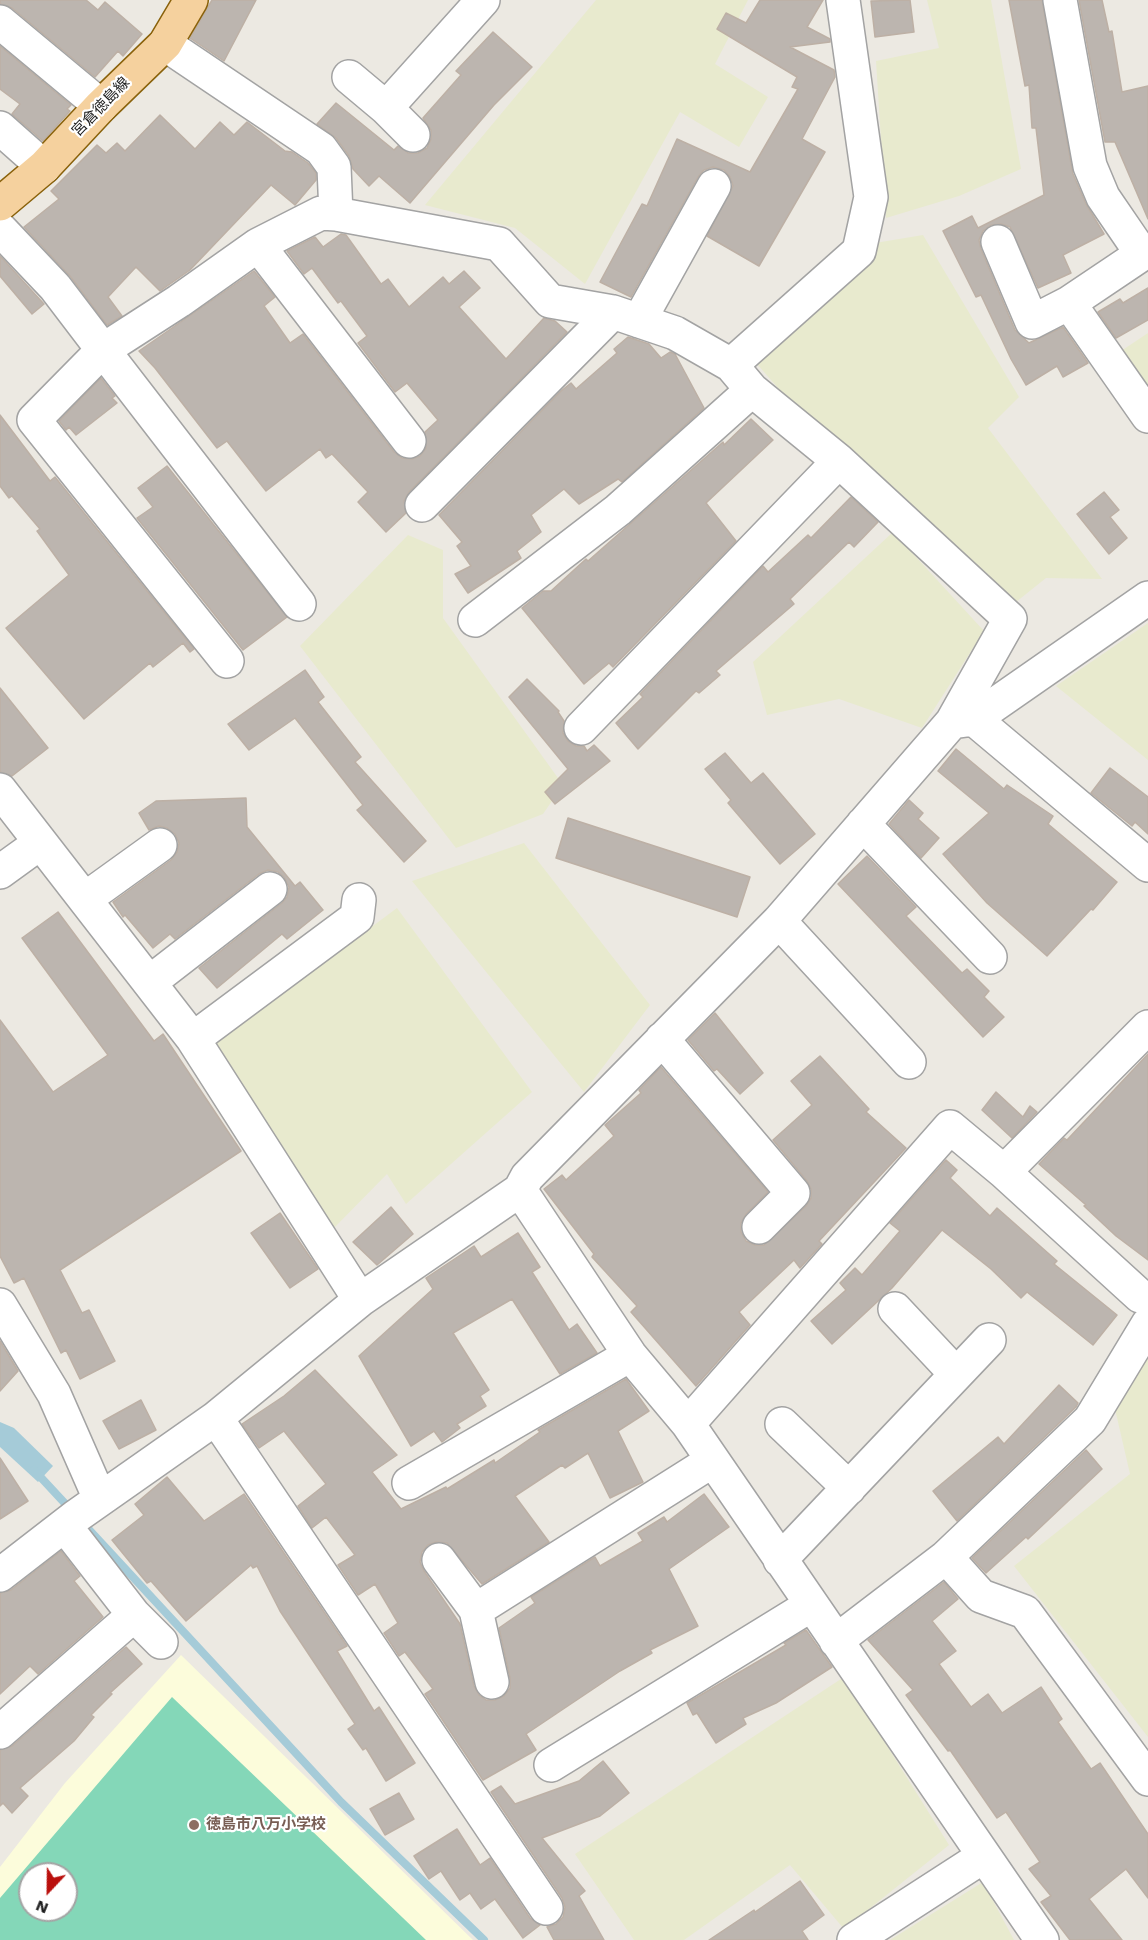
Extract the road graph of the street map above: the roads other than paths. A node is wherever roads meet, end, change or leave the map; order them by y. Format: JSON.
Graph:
{"nodes":[{"id":1,"x":191,"y":0,"type":"edge"},
{"id":2,"x":483,"y":0,"type":"edge"},
{"id":3,"x":843,"y":0,"type":"edge"},
{"id":4,"x":1060,"y":0,"type":"edge"},
{"id":5,"x":0,"y":22,"type":"edge"},
{"id":6,"x":165,"y":44,"type":"junction"},
{"id":7,"x":349,"y":77,"type":"dead end"},
{"id":8,"x":100,"y":106,"type":"junction"},
{"id":9,"x":386,"y":108,"type":"junction"},
{"id":10,"x":0,"y":128,"type":"edge"},
{"id":11,"x":412,"y":135,"type":"dead end"},
{"id":12,"x":44,"y":167,"type":"junction"},
{"id":13,"x":714,"y":186,"type":"dead end"},
{"id":14,"x":0,"y":204,"type":"edge"},
{"id":15,"x":336,"y":214,"type":"junction"},
{"id":16,"x":0,"y":229,"type":"edge"},
{"id":17,"x":998,"y":242,"type":"dead end"},
{"id":18,"x":258,"y":245,"type":"junction"},
{"id":19,"x":1069,"y":303,"type":"junction"},
{"id":20,"x":626,"y":316,"type":"junction"},
{"id":21,"x":103,"y":350,"type":"junction"},
{"id":22,"x":731,"y":365,"type":"junction"},
{"id":23,"x":752,"y":390,"type":"junction"},
{"id":24,"x":1148,"y":416,"type":"edge"},
{"id":25,"x":409,"y":441,"type":"dead end"},
{"id":26,"x":839,"y":461,"type":"junction"},
{"id":27,"x":422,"y":505,"type":"dead end"},
{"id":28,"x":1148,"y":598,"type":"edge"},
{"id":29,"x":298,"y":604,"type":"dead end"},
{"id":30,"x":475,"y":620,"type":"dead end"},
{"id":31,"x":227,"y":661,"type":"dead end"},
{"id":32,"x":963,"y":721,"type":"junction"},
{"id":33,"x":581,"y":728,"type":"dead end"},
{"id":34,"x":0,"y":790,"type":"edge"},
{"id":35,"x":863,"y":824,"type":"junction"},
{"id":36,"x":40,"y":843,"type":"junction"},
{"id":37,"x":160,"y":846,"type":"dead end"},
{"id":38,"x":1148,"y":865,"type":"edge"},
{"id":39,"x":0,"y":872,"type":"edge"},
{"id":40,"x":270,"y":889,"type":"dead end"},
{"id":41,"x":85,"y":900,"type":"junction"},
{"id":42,"x":359,"y":900,"type":"dead end"},
{"id":43,"x":779,"y":921,"type":"junction"},
{"id":44,"x":990,"y":957,"type":"dead end"},
{"id":45,"x":150,"y":982,"type":"junction"},
{"id":46,"x":1148,"y":1027,"type":"edge"},
{"id":47,"x":193,"y":1039,"type":"junction"},
{"id":48,"x":662,"y":1039,"type":"junction"},
{"id":49,"x":909,"y":1062,"type":"dead end"},
{"id":50,"x":1004,"y":1172,"type":"junction"},
{"id":51,"x":520,"y":1190,"type":"junction"},
{"id":52,"x":759,"y":1227,"type":"dead end"},
{"id":53,"x":360,"y":1300,"type":"junction"},
{"id":54,"x":0,"y":1305,"type":"edge"},
{"id":55,"x":895,"y":1309,"type":"dead end"},
{"id":56,"x":1144,"y":1310,"type":"edge"},
{"id":57,"x":988,"y":1340,"type":"dead end"},
{"id":58,"x":630,"y":1355,"type":"junction"},
{"id":59,"x":956,"y":1374,"type":"junction"},
{"id":60,"x":216,"y":1418,"type":"junction"},
{"id":61,"x":688,"y":1424,"type":"junction"},
{"id":62,"x":782,"y":1424,"type":"dead end"},
{"id":63,"x":712,"y":1461,"type":"junction"},
{"id":64,"x":409,"y":1483,"type":"dead end"},
{"id":65,"x":849,"y":1488,"type":"junction"},
{"id":66,"x":100,"y":1499,"type":"junction"},
{"id":67,"x":65,"y":1527,"type":"junction"},
{"id":68,"x":946,"y":1557,"type":"junction"},
{"id":69,"x":439,"y":1560,"type":"dead end"},
{"id":70,"x":780,"y":1560,"type":"junction"},
{"id":71,"x":0,"y":1575,"type":"edge"},
{"id":72,"x":811,"y":1605,"type":"junction"},
{"id":73,"x":476,"y":1610,"type":"junction"},
{"id":74,"x":134,"y":1615,"type":"junction"},
{"id":75,"x":836,"y":1641,"type":"junction"},
{"id":76,"x":161,"y":1642,"type":"dead end"},
{"id":77,"x":492,"y":1682,"type":"dead end"},
{"id":78,"x":0,"y":1732,"type":"edge"},
{"id":79,"x":551,"y":1765,"type":"dead end"},
{"id":80,"x":1148,"y":1779,"type":"edge"},
{"id":81,"x":984,"y":1856,"type":"junction"},
{"id":82,"x":546,"y":1908,"type":"dead end"},
{"id":83,"x":854,"y":1940,"type":"edge"},
{"id":84,"x":1042,"y":1940,"type":"edge"}],
"edges":[{"from":1,"to":6,"type":"main road","name":"宮倉徳島線"},
{"from":2,"to":9,"type":"street"},
{"from":3,"to":22,"type":"street"},
{"from":4,"to":19,"type":"street"},
{"from":5,"to":8,"type":"street"},
{"from":6,"to":8,"type":"main road","name":"宮倉徳島線"},
{"from":6,"to":15,"type":"street"},
{"from":7,"to":9,"type":"street"},
{"from":8,"to":12,"type":"main road","name":"宮倉徳島線"},
{"from":9,"to":11,"type":"street"},
{"from":10,"to":12,"type":"street"},
{"from":12,"to":14,"type":"main road","name":"宮倉徳島線"},
{"from":13,"to":20,"type":"street"},
{"from":15,"to":18,"type":"street"},
{"from":15,"to":20,"type":"street"},
{"from":16,"to":21,"type":"street"},
{"from":17,"to":19,"type":"street"},
{"from":18,"to":21,"type":"street"},
{"from":18,"to":25,"type":"street"},
{"from":19,"to":24,"type":"street"},
{"from":20,"to":22,"type":"street"},
{"from":20,"to":27,"type":"street"},
{"from":21,"to":29,"type":"street"},
{"from":21,"to":31,"type":"street"},
{"from":22,"to":23,"type":"street"},
{"from":23,"to":26,"type":"street"},
{"from":23,"to":30,"type":"street"},
{"from":26,"to":32,"type":"street"},
{"from":26,"to":33,"type":"street"},
{"from":28,"to":32,"type":"street"},
{"from":32,"to":35,"type":"street"},
{"from":32,"to":38,"type":"street"},
{"from":34,"to":36,"type":"street"},
{"from":35,"to":43,"type":"street"},
{"from":35,"to":44,"type":"street"},
{"from":36,"to":39,"type":"street"},
{"from":36,"to":41,"type":"street"},
{"from":37,"to":41,"type":"street"},
{"from":40,"to":45,"type":"street"},
{"from":41,"to":45,"type":"street"},
{"from":42,"to":47,"type":"street"},
{"from":43,"to":48,"type":"street"},
{"from":43,"to":49,"type":"street"},
{"from":45,"to":47,"type":"street"},
{"from":46,"to":50,"type":"street"},
{"from":47,"to":53,"type":"street"},
{"from":48,"to":51,"type":"street"},
{"from":48,"to":52,"type":"street"},
{"from":50,"to":56,"type":"street"},
{"from":50,"to":61,"type":"street"},
{"from":51,"to":53,"type":"street"},
{"from":51,"to":58,"type":"street"},
{"from":53,"to":60,"type":"street"},
{"from":54,"to":66,"type":"street"},
{"from":55,"to":59,"type":"street"},
{"from":56,"to":68,"type":"street"},
{"from":57,"to":59,"type":"street"},
{"from":58,"to":61,"type":"street"},
{"from":58,"to":64,"type":"street"},
{"from":59,"to":65,"type":"street"},
{"from":60,"to":66,"type":"street"},
{"from":60,"to":82,"type":"street"},
{"from":61,"to":63,"type":"street"},
{"from":62,"to":65,"type":"street"},
{"from":63,"to":70,"type":"street"},
{"from":63,"to":73,"type":"street"},
{"from":65,"to":70,"type":"street"},
{"from":66,"to":67,"type":"street"},
{"from":67,"to":71,"type":"street"},
{"from":67,"to":74,"type":"street"},
{"from":68,"to":75,"type":"street"},
{"from":68,"to":80,"type":"street"},
{"from":69,"to":73,"type":"street"},
{"from":70,"to":72,"type":"street"},
{"from":72,"to":75,"type":"street"},
{"from":72,"to":79,"type":"street"},
{"from":73,"to":77,"type":"street"},
{"from":74,"to":76,"type":"street"},
{"from":74,"to":78,"type":"street"},
{"from":75,"to":81,"type":"street"},
{"from":81,"to":83,"type":"street"},
{"from":81,"to":84,"type":"street"}]}
